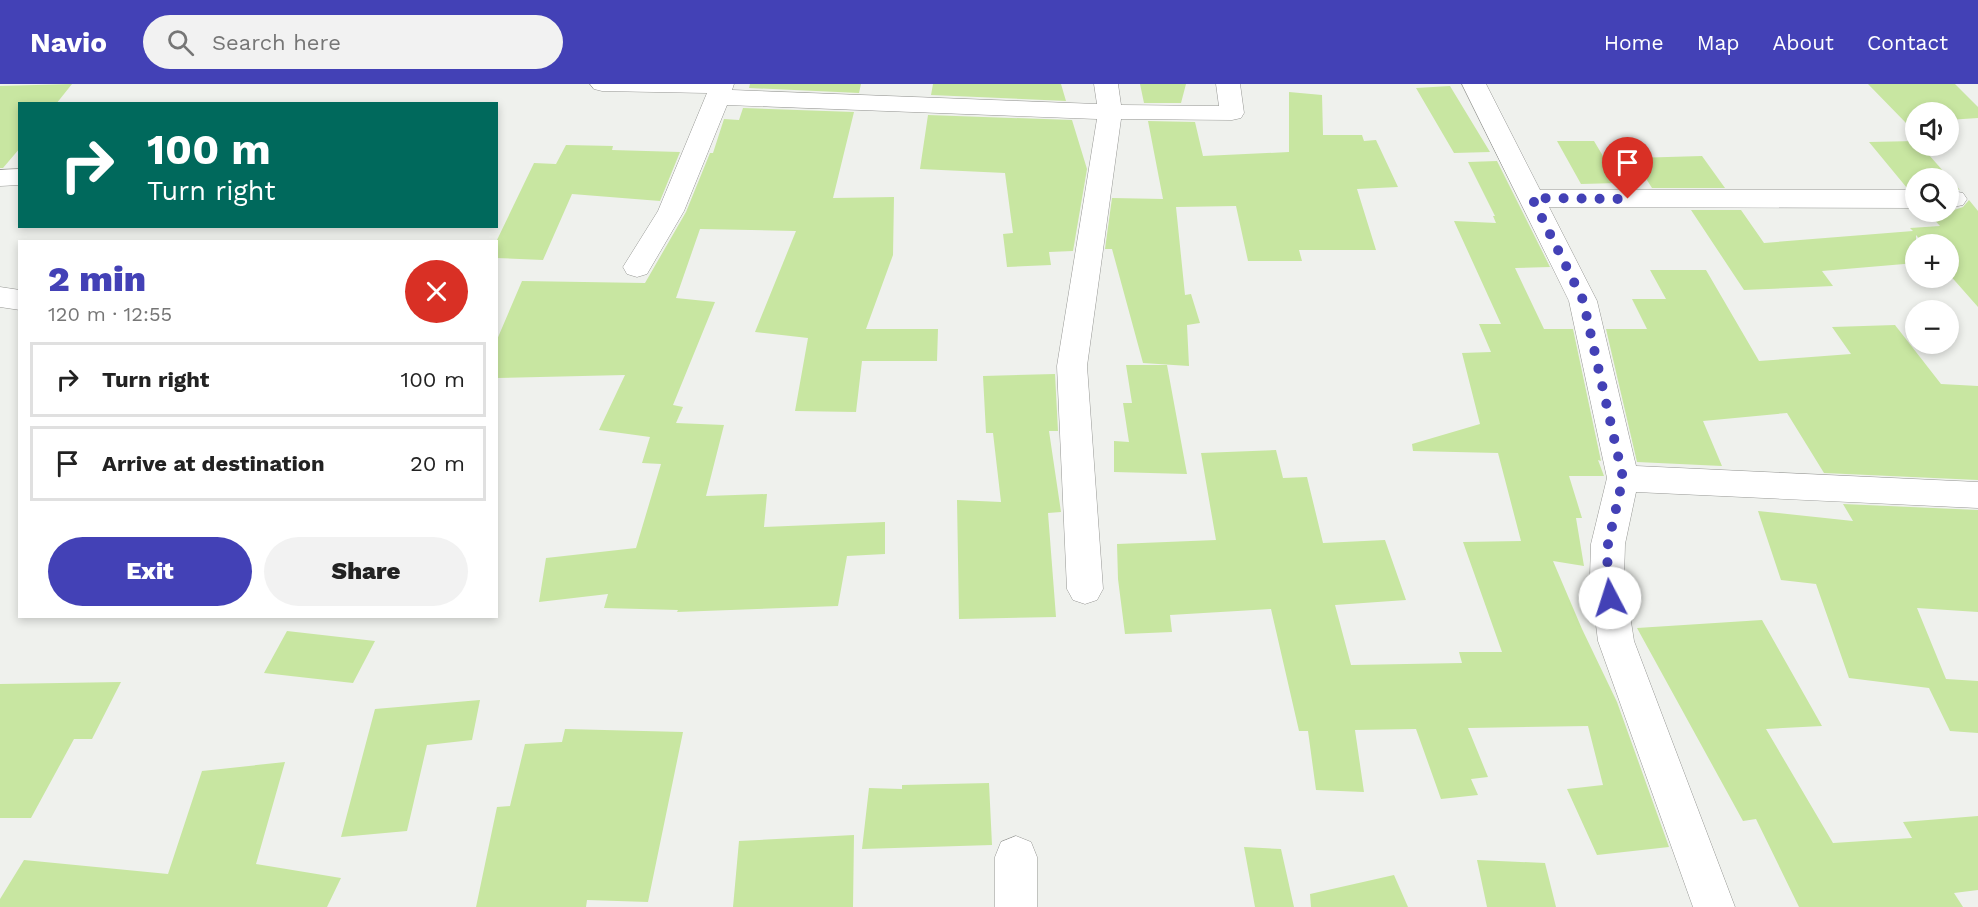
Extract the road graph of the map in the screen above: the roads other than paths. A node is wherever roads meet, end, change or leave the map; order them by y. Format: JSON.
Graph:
{"nodes":[{"id":1,"x":603,"y":84,"type":"edge"},
{"id":2,"x":1228,"y":84,"type":"edge"},
{"id":3,"x":1474,"y":84,"type":"edge"},
{"id":4,"x":721,"y":89,"type":"edge"},
{"id":5,"x":1108,"y":98,"type":"edge"},
{"id":6,"x":18,"y":177,"type":"edge"},
{"id":7,"x":0,"y":178,"type":"edge"},
{"id":8,"x":1532,"y":198,"type":"junction"},
{"id":9,"x":1905,"y":199,"type":"edge"},
{"id":10,"x":637,"y":267,"type":"dead end"},
{"id":11,"x":0,"y":297,"type":"edge"},
{"id":12,"x":18,"y":300,"type":"edge"},
{"id":13,"x":1623,"y":478,"type":"junction"},
{"id":14,"x":1978,"y":495,"type":"edge"},
{"id":15,"x":1085,"y":589,"type":"dead end"},
{"id":16,"x":1016,"y":857,"type":"dead end"},
{"id":17,"x":1016,"y":907,"type":"edge"},
{"id":18,"x":1714,"y":907,"type":"edge"}],
"edges":[{"from":1,"to":4,"type":"street"},
{"from":2,"to":5,"type":"street"},
{"from":3,"to":8,"type":"street"},
{"from":4,"to":5,"type":"street"},
{"from":4,"to":10,"type":"street"},
{"from":5,"to":15,"type":"street"},
{"from":6,"to":7,"type":"street"},
{"from":8,"to":9,"type":"street"},
{"from":8,"to":13,"type":"street"},
{"from":11,"to":12,"type":"street"},
{"from":13,"to":14,"type":"street"},
{"from":13,"to":18,"type":"street"},
{"from":16,"to":17,"type":"street"}]}
